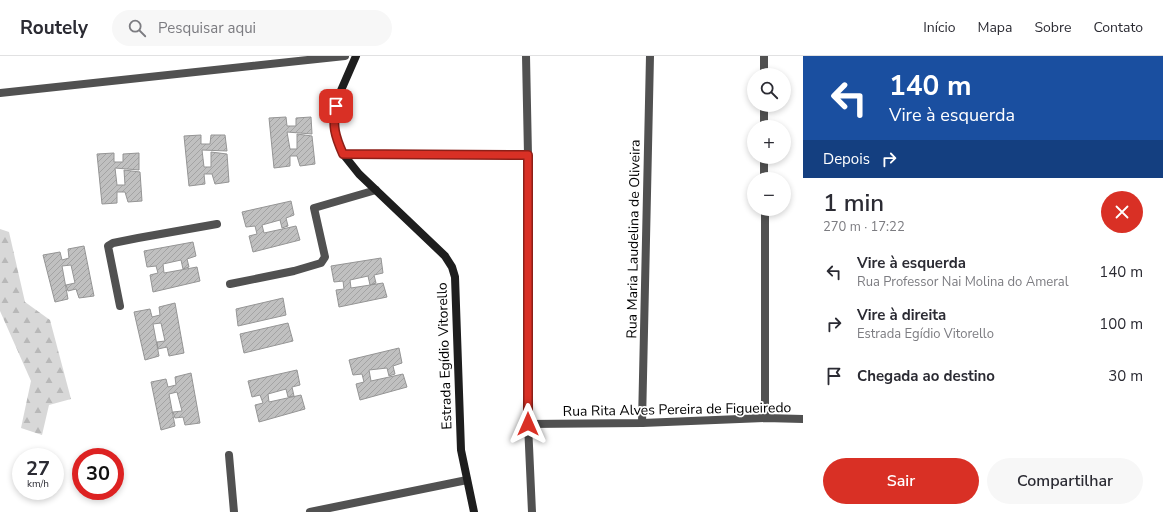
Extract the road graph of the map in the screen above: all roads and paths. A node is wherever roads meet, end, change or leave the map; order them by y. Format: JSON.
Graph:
{"nodes":[{"id":1,"x":346,"y":56,"type":"edge"},
{"id":2,"x":356,"y":56,"type":"edge"},
{"id":3,"x":526,"y":56,"type":"edge"},
{"id":4,"x":650,"y":56,"type":"edge"},
{"id":5,"x":764,"y":56,"type":"edge"},
{"id":6,"x":764,"y":68,"type":"edge"},
{"id":7,"x":0,"y":93,"type":"edge"},
{"id":8,"x":343,"y":154,"type":"junction"},
{"id":9,"x":528,"y":155,"type":"junction"},
{"id":10,"x":376,"y":190,"type":"junction"},
{"id":11,"x":765,"y":216,"type":"edge"},
{"id":12,"x":217,"y":224,"type":"dead end"},
{"id":13,"x":230,"y":284,"type":"dead end"},
{"id":14,"x":120,"y":306,"type":"dead end"},
{"id":15,"x":765,"y":418,"type":"junction"},
{"id":16,"x":803,"y":420,"type":"edge"},
{"id":17,"x":642,"y":423,"type":"junction"},
{"id":18,"x":528,"y":424,"type":"junction"},
{"id":19,"x":229,"y":455,"type":"dead end"},
{"id":20,"x":467,"y":480,"type":"junction"},
{"id":21,"x":234,"y":512,"type":"edge"},
{"id":22,"x":310,"y":512,"type":"edge"},
{"id":23,"x":474,"y":512,"type":"edge"},
{"id":24,"x":532,"y":512,"type":"edge"}],
"edges":[{"from":1,"to":7,"type":"street"},
{"from":2,"to":8,"type":"street","name":"Estrada Egídio Vitorello"},
{"from":3,"to":9,"type":"street"},
{"from":4,"to":17,"type":"street","name":"Rua Maria Laudelina de Oliveira"},
{"from":5,"to":6,"type":"street"},
{"from":8,"to":9,"type":"street"},
{"from":8,"to":10,"type":"street","name":"Estrada Egídio Vitorello"},
{"from":9,"to":18,"type":"street"},
{"from":10,"to":13,"type":"street"},
{"from":10,"to":20,"type":"street","name":"Estrada Egídio Vitorello"},
{"from":11,"to":15,"type":"street"},
{"from":12,"to":14,"type":"street"},
{"from":15,"to":16,"type":"street","name":"Rua Rita Alves Pereira de Figueiredo"},
{"from":15,"to":17,"type":"street","name":"Rua Rita Alves Pereira de Figueiredo"},
{"from":17,"to":18,"type":"street","name":"Rua Rita Alves Pereira de Figueiredo"},
{"from":18,"to":24,"type":"street"},
{"from":19,"to":21,"type":"street"},
{"from":20,"to":22,"type":"street"},
{"from":20,"to":23,"type":"street","name":"Estrada Egídio Vitorello"}]}
